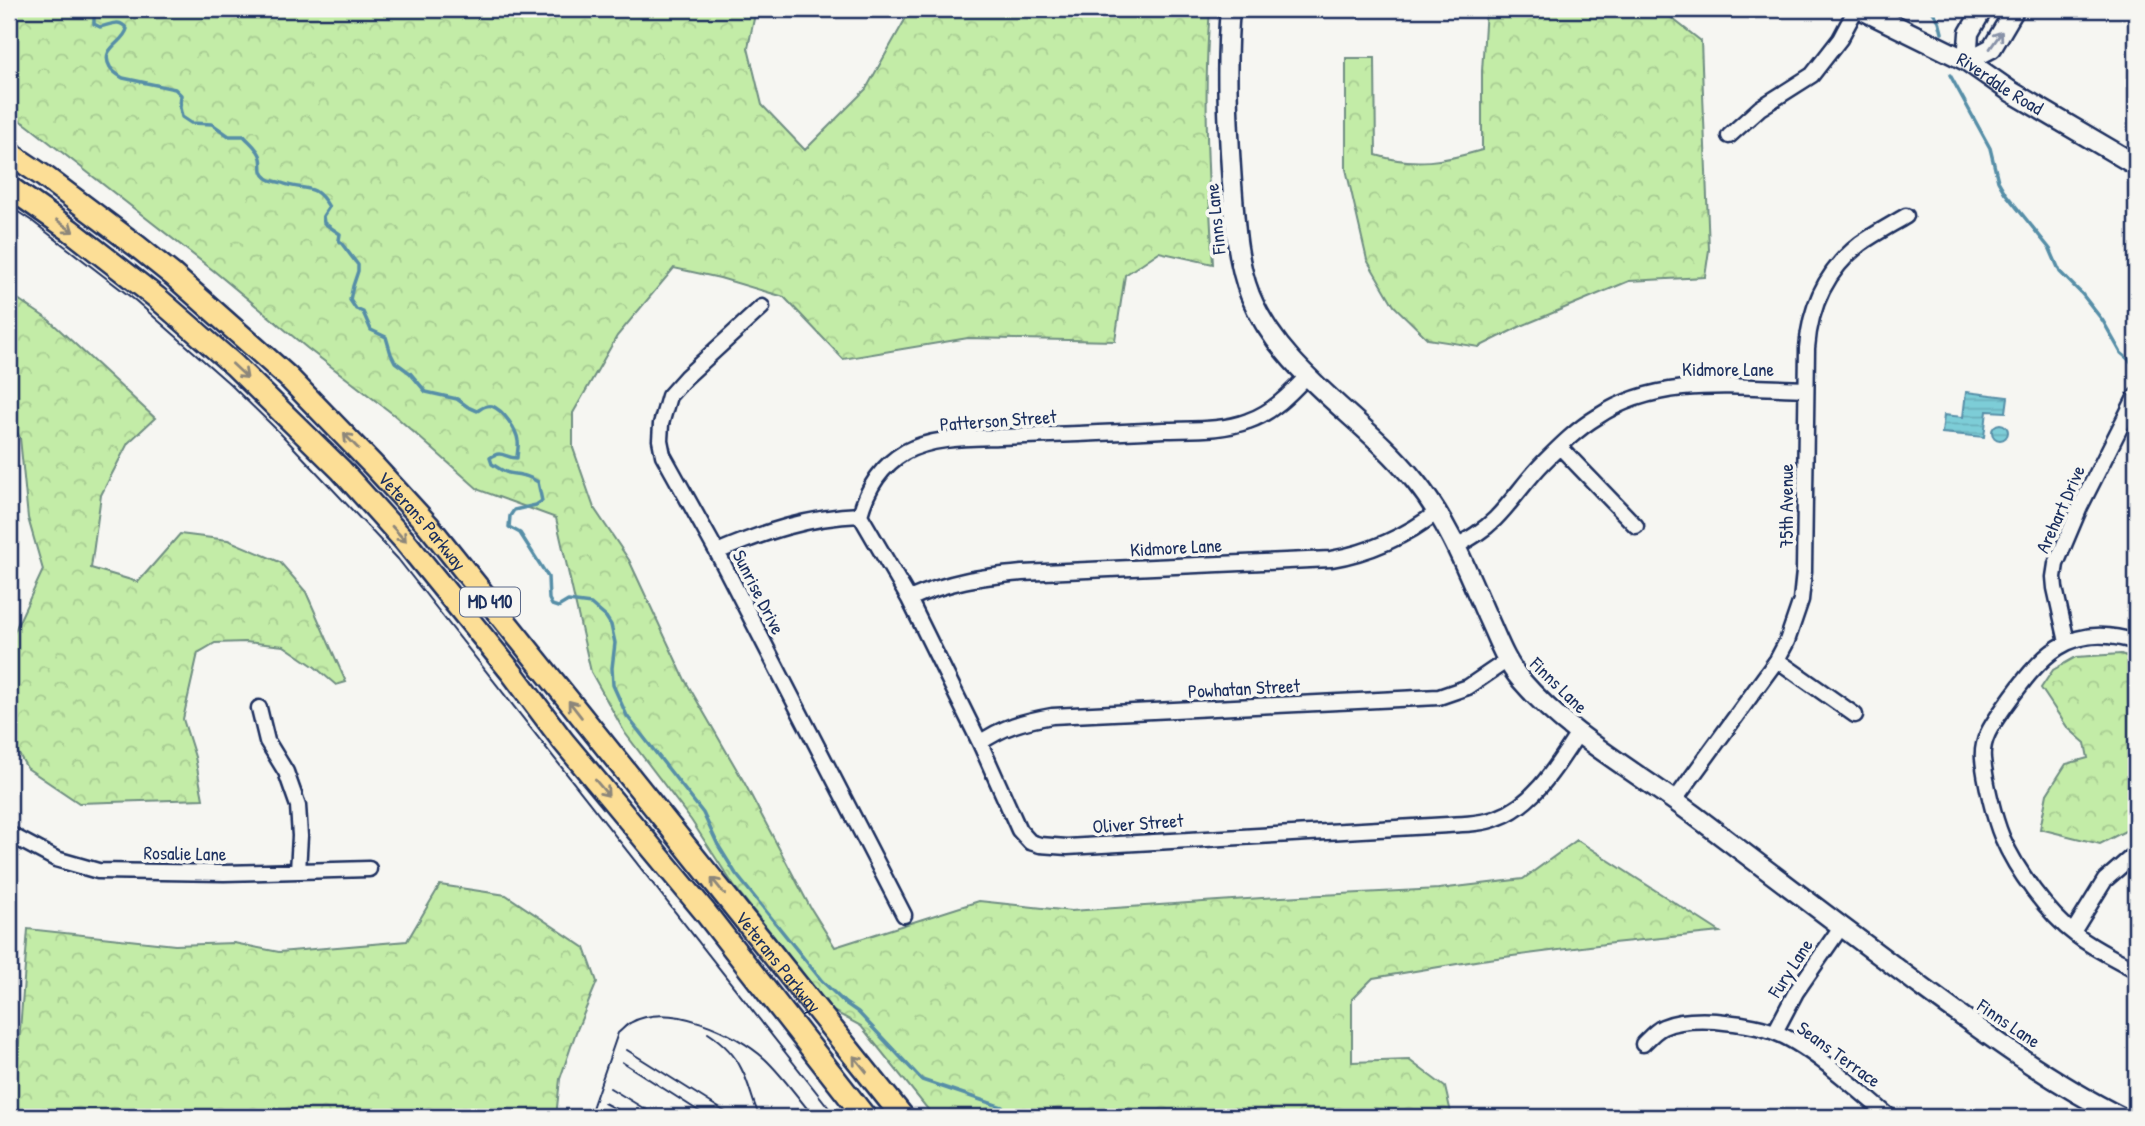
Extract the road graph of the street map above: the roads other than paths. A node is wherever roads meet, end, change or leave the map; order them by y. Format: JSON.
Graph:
{"nodes":[{"id":1,"x":1230,"y":9,"type":"edge"},
{"id":2,"x":1858,"y":9,"type":"edge"},
{"id":3,"x":1983,"y":9,"type":"edge"},
{"id":4,"x":2015,"y":9,"type":"edge"},
{"id":5,"x":1967,"y":61,"type":"junction"},
{"id":6,"x":1729,"y":136,"type":"dead end"},
{"id":7,"x":9,"y":153,"type":"edge"},
{"id":8,"x":2136,"y":165,"type":"edge"},
{"id":9,"x":9,"y":187,"type":"edge"},
{"id":10,"x":1906,"y":216,"type":"dead end"},
{"id":11,"x":762,"y":307,"type":"dead end"},
{"id":12,"x":1307,"y":376,"type":"junction"},
{"id":13,"x":1806,"y":389,"type":"junction"},
{"id":14,"x":2136,"y":397,"type":"edge"},
{"id":15,"x":1560,"y":447,"type":"junction"},
{"id":16,"x":1437,"y":512,"type":"junction"},
{"id":17,"x":860,"y":515,"type":"junction"},
{"id":18,"x":1636,"y":526,"type":"dead end"},
{"id":19,"x":1455,"y":547,"type":"junction"},
{"id":20,"x":717,"y":552,"type":"junction"},
{"id":21,"x":909,"y":599,"type":"junction"},
{"id":22,"x":2067,"y":642,"type":"junction"},
{"id":23,"x":2136,"y":642,"type":"edge"},
{"id":24,"x":1777,"y":660,"type":"junction"},
{"id":25,"x":1506,"y":661,"type":"junction"},
{"id":26,"x":259,"y":708,"type":"dead end"},
{"id":27,"x":1855,"y":715,"type":"dead end"},
{"id":28,"x":1579,"y":733,"type":"junction"},
{"id":29,"x":980,"y":743,"type":"junction"},
{"id":30,"x":1675,"y":800,"type":"junction"},
{"id":31,"x":9,"y":834,"type":"edge"},
{"id":32,"x":2136,"y":853,"type":"edge"},
{"id":33,"x":369,"y":869,"type":"dead end"},
{"id":34,"x":298,"y":871,"type":"junction"},
{"id":35,"x":904,"y":915,"type":"dead end"},
{"id":36,"x":1842,"y":927,"type":"junction"},
{"id":37,"x":2073,"y":932,"type":"junction"},
{"id":38,"x":2136,"y":970,"type":"edge"},
{"id":39,"x":1774,"y":1032,"type":"junction"},
{"id":40,"x":1643,"y":1044,"type":"dead end"},
{"id":41,"x":865,"y":1117,"type":"edge"},
{"id":42,"x":903,"y":1117,"type":"edge"},
{"id":43,"x":1890,"y":1117,"type":"edge"},
{"id":44,"x":2121,"y":1117,"type":"edge"}],
"edges":[{"from":1,"to":12,"type":"street","name":"Finns Lane"},
{"from":2,"to":5,"type":"main road","name":"Riverdale Road"},
{"from":2,"to":6,"type":"street"},
{"from":3,"to":5,"type":"street"},
{"from":5,"to":4,"type":"street","one_way":true},
{"from":5,"to":8,"type":"main road","name":"Riverdale Road"},
{"from":42,"to":7,"type":"main road","name":"Veterans Parkway","number":"MD 410","one_way":true},
{"from":9,"to":41,"type":"main road","name":"Veterans Parkway","number":"MD 410","one_way":true},
{"from":10,"to":13,"type":"street","name":"75th Avenue"},
{"from":11,"to":20,"type":"street","name":"Sunrise Drive"},
{"from":12,"to":16,"type":"street","name":"Finns Lane"},
{"from":12,"to":17,"type":"street","name":"Patterson Street"},
{"from":13,"to":15,"type":"street","name":"Kidmore Lane"},
{"from":13,"to":24,"type":"street","name":"75th Avenue"},
{"from":14,"to":22,"type":"street","name":"Arehart Drive"},
{"from":15,"to":18,"type":"street"},
{"from":15,"to":19,"type":"street","name":"Kidmore Lane"},
{"from":16,"to":19,"type":"street","name":"Finns Lane"},
{"from":16,"to":21,"type":"street","name":"Kidmore Lane"},
{"from":17,"to":20,"type":"street"},
{"from":17,"to":21,"type":"street","name":"Oliver Street"},
{"from":19,"to":25,"type":"street","name":"Finns Lane"},
{"from":20,"to":35,"type":"street","name":"Sunrise Drive"},
{"from":21,"to":29,"type":"street","name":"Oliver Street"},
{"from":22,"to":23,"type":"street"},
{"from":22,"to":37,"type":"street"},
{"from":24,"to":27,"type":"street"},
{"from":24,"to":30,"type":"street","name":"75th Avenue"},
{"from":25,"to":28,"type":"street","name":"Finns Lane"},
{"from":25,"to":29,"type":"street","name":"Powhatan Street"},
{"from":26,"to":34,"type":"street"},
{"from":28,"to":29,"type":"street","name":"Oliver Street"},
{"from":28,"to":30,"type":"street","name":"Finns Lane"},
{"from":30,"to":36,"type":"street","name":"Finns Lane"},
{"from":31,"to":34,"type":"street","name":"Rosalie Lane"},
{"from":32,"to":37,"type":"street"},
{"from":33,"to":34,"type":"street","name":"Rosalie Lane"},
{"from":36,"to":39,"type":"street","name":"Fury Lane"},
{"from":36,"to":44,"type":"street","name":"Finns Lane"},
{"from":37,"to":38,"type":"street"},
{"from":39,"to":40,"type":"street","name":"Seans Terrace"},
{"from":39,"to":43,"type":"street","name":"Seans Terrace"}]}
